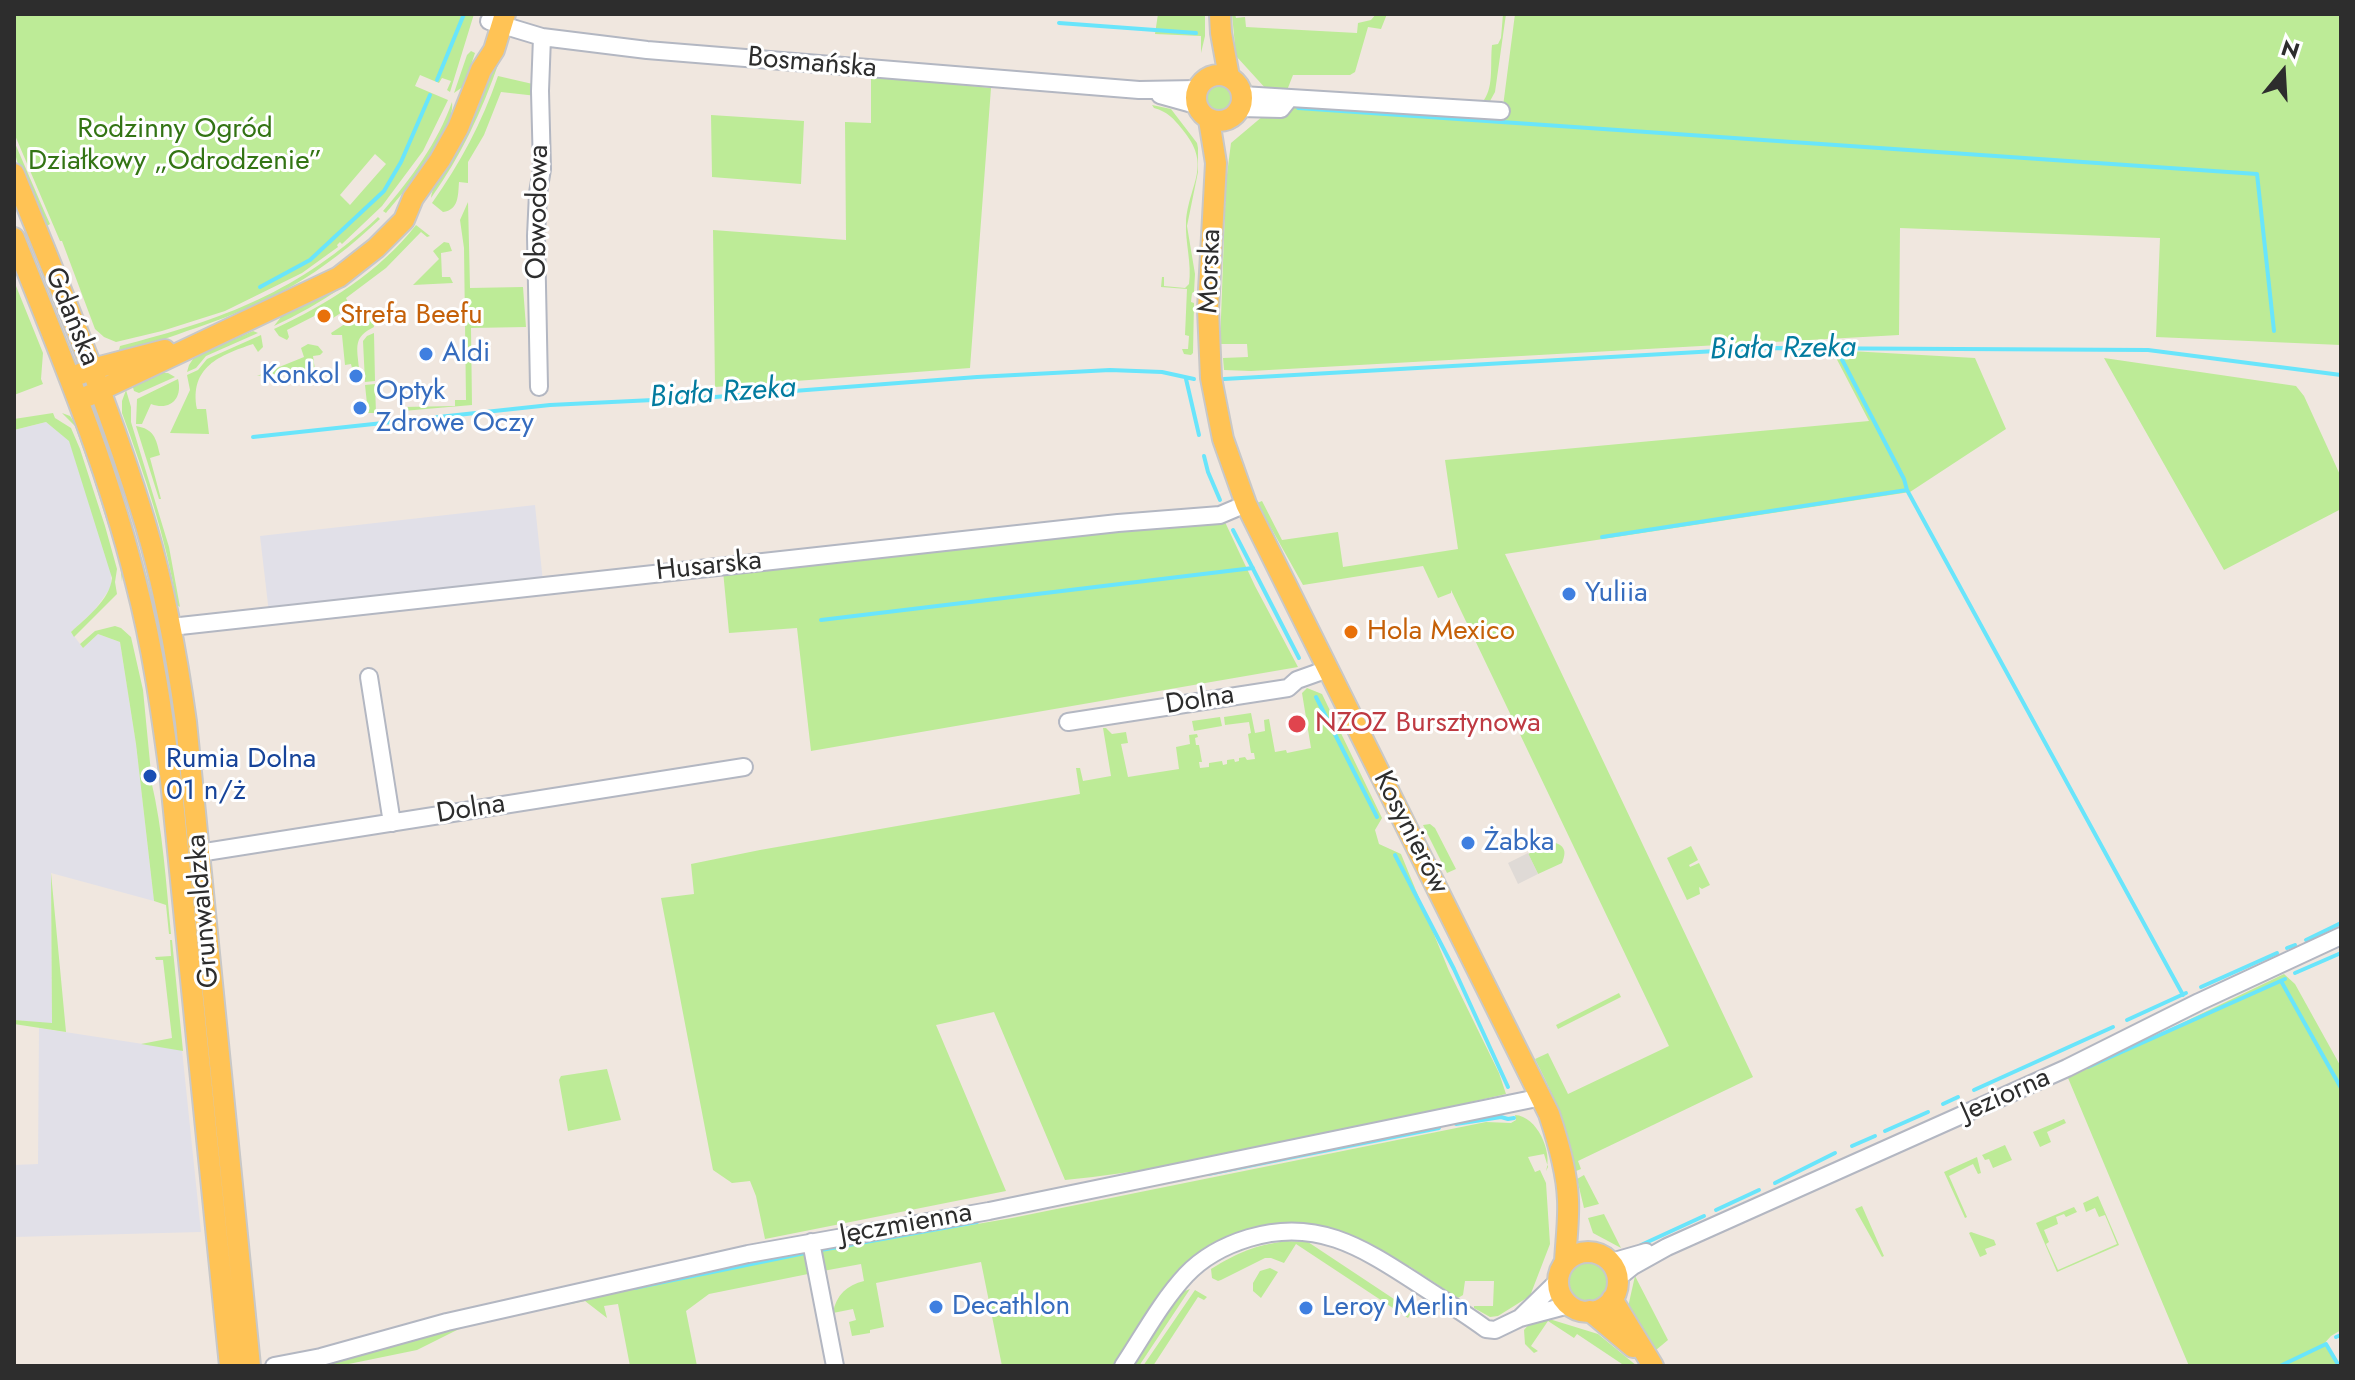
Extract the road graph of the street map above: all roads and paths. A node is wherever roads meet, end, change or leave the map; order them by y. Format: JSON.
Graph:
{"nodes":[{"id":1,"x":497,"y":19,"type":"edge"},
{"id":2,"x":1221,"y":24,"type":"edge"},
{"id":3,"x":542,"y":37,"type":"junction"},
{"id":4,"x":1219,"y":99,"type":"junction"},
{"id":5,"x":1501,"y":111,"type":"dead end"},
{"id":6,"x":14,"y":174,"type":"edge"},
{"id":7,"x":14,"y":238,"type":"edge"},
{"id":8,"x":208,"y":339,"type":"junction"},
{"id":9,"x":92,"y":369,"type":"junction"},
{"id":10,"x":1211,"y":378,"type":"joint"},
{"id":11,"x":69,"y":379,"type":"junction"},
{"id":12,"x":539,"y":387,"type":"dead end"},
{"id":13,"x":100,"y":392,"type":"junction"},
{"id":14,"x":77,"y":401,"type":"junction"},
{"id":15,"x":126,"y":461,"type":"joint"},
{"id":16,"x":105,"y":475,"type":"joint"},
{"id":17,"x":1246,"y":504,"type":"junction"},
{"id":18,"x":171,"y":627,"type":"junction"},
{"id":19,"x":1328,"y":669,"type":"junction"},
{"id":20,"x":369,"y":677,"type":"dead end"},
{"id":21,"x":1068,"y":722,"type":"dead end"},
{"id":22,"x":744,"y":767,"type":"dead end"},
{"id":23,"x":392,"y":823,"type":"junction"},
{"id":24,"x":199,"y":853,"type":"junction"},
{"id":25,"x":2341,"y":936,"type":"edge"},
{"id":26,"x":1542,"y":1097,"type":"junction"},
{"id":27,"x":1568,"y":1202,"type":"junction"},
{"id":28,"x":811,"y":1242,"type":"junction"},
{"id":29,"x":1588,"y":1252,"type":"junction"},
{"id":30,"x":1614,"y":1270,"type":"junction"},
{"id":31,"x":1562,"y":1272,"type":"junction"},
{"id":32,"x":1612,"y":1299,"type":"junction"},
{"id":33,"x":1569,"y":1305,"type":"junction"},
{"id":34,"x":1590,"y":1311,"type":"junction"},
{"id":35,"x":1520,"y":1318,"type":"junction"},
{"id":36,"x":1649,"y":1362,"type":"edge"},
{"id":37,"x":230,"y":1366,"type":"edge"},
{"id":38,"x":250,"y":1366,"type":"edge"},
{"id":39,"x":274,"y":1366,"type":"edge"},
{"id":40,"x":835,"y":1366,"type":"edge"},
{"id":41,"x":1123,"y":1366,"type":"edge"}],
"edges":[{"from":1,"to":3,"type":"street","name":"Bosmańska"},
{"from":1,"to":8,"type":"main road"},
{"from":2,"to":4,"type":"main road","name":"Morska"},
{"from":3,"to":4,"type":"street","name":"Bosmańska"},
{"from":3,"to":12,"type":"street","name":"Obwodowa"},
{"from":4,"to":5,"type":"street","name":"Bosmańska"},
{"from":4,"to":10,"type":"main road","name":"Morska"},
{"from":6,"to":9,"type":"main road","name":"Gdańska"},
{"from":7,"to":11,"type":"main road","name":"Gdańska"},
{"from":8,"to":9,"type":"main road"},
{"from":8,"to":13,"type":"main road"},
{"from":9,"to":11,"type":"main road"},
{"from":9,"to":13,"type":"main road","name":"Gdańska"},
{"from":10,"to":17,"type":"main road","name":"Kosynierów"},
{"from":11,"to":14,"type":"main road","name":"Gdańska"},
{"from":13,"to":14,"type":"main road"},
{"from":13,"to":15,"type":"main road","name":"Gdańska"},
{"from":14,"to":16,"type":"main road","name":"Gdańska"},
{"from":15,"to":18,"type":"main road","name":"Grunwaldzka"},
{"from":16,"to":37,"type":"main road","name":"Grunwaldzka"},
{"from":17,"to":18,"type":"street","name":"Husarska"},
{"from":17,"to":19,"type":"main road","name":"Kosynierów"},
{"from":18,"to":24,"type":"main road","name":"Grunwaldzka"},
{"from":19,"to":21,"type":"street","name":"Dolna"},
{"from":19,"to":26,"type":"main road","name":"Kosynierów"},
{"from":20,"to":23,"type":"street"},
{"from":22,"to":23,"type":"street","name":"Dolna"},
{"from":23,"to":24,"type":"street","name":"Dolna"},
{"from":24,"to":38,"type":"main road","name":"Grunwaldzka"},
{"from":25,"to":30,"type":"street","name":"Jeziorna"},
{"from":26,"to":27,"type":"main road","name":"Kosynierów"},
{"from":26,"to":28,"type":"street","name":"Jęczmienna"},
{"from":27,"to":29,"type":"main road","name":"Kosynierów"},
{"from":27,"to":31,"type":"main road","name":"Kosynierów"},
{"from":28,"to":39,"type":"street","name":"Jęczmienna"},
{"from":28,"to":40,"type":"street"},
{"from":29,"to":30,"type":"main road"},
{"from":29,"to":31,"type":"main road"},
{"from":30,"to":32,"type":"main road"},
{"from":31,"to":33,"type":"main road"},
{"from":31,"to":35,"type":"street"},
{"from":32,"to":34,"type":"main road"},
{"from":32,"to":36,"type":"main road"},
{"from":33,"to":34,"type":"main road"},
{"from":33,"to":35,"type":"street"},
{"from":34,"to":36,"type":"main road"},
{"from":35,"to":41,"type":"street"}]}
